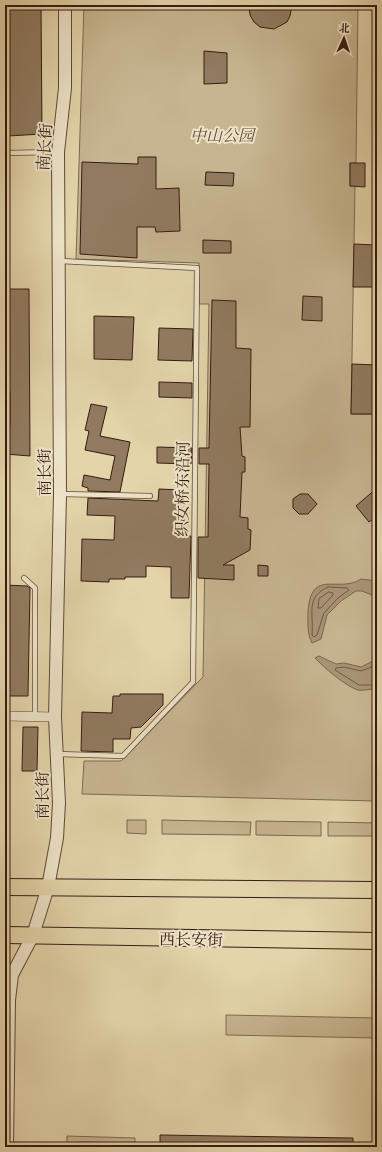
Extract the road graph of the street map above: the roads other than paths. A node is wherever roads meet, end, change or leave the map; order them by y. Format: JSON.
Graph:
{"nodes":[{"id":1,"x":65,"y":5,"type":"edge"},
{"id":2,"x":58,"y":152,"type":"junction"},
{"id":3,"x":5,"y":153,"type":"edge"},
{"id":4,"x":58,"y":261,"type":"junction"},
{"id":5,"x":60,"y":494,"type":"junction"},
{"id":6,"x":150,"y":496,"type":"dead end"},
{"id":7,"x":24,"y":578,"type":"dead end"},
{"id":8,"x":5,"y":716,"type":"edge"},
{"id":9,"x":35,"y":717,"type":"junction"},
{"id":10,"x":55,"y":717,"type":"junction"},
{"id":11,"x":57,"y":754,"type":"junction"},
{"id":12,"x":5,"y":887,"type":"edge"},
{"id":13,"x":48,"y":887,"type":"junction"},
{"id":14,"x":377,"y":890,"type":"edge"},
{"id":15,"x":5,"y":935,"type":"edge"},
{"id":16,"x":33,"y":935,"type":"junction"},
{"id":17,"x":377,"y":941,"type":"edge"},
{"id":18,"x":7,"y":1073,"type":"edge"},
{"id":19,"x":7,"y":1147,"type":"edge"}],
"edges":[{"from":1,"to":2,"type":"street","name":"南长街"},
{"from":2,"to":3,"type":"lane"},
{"from":2,"to":4,"type":"street","name":"南长街"},
{"from":4,"to":5,"type":"street","name":"南长街"},
{"from":4,"to":11,"type":"lane","name":"织女桥东沿河"},
{"from":5,"to":6,"type":"lane"},
{"from":5,"to":10,"type":"street","name":"南长街"},
{"from":7,"to":9,"type":"lane"},
{"from":8,"to":9,"type":"street"},
{"from":9,"to":10,"type":"street"},
{"from":10,"to":11,"type":"street","name":"南长街"},
{"from":11,"to":13,"type":"street","name":"南长街"},
{"from":12,"to":13,"type":"highway"},
{"from":13,"to":14,"type":"highway"},
{"from":13,"to":16,"type":"street","name":"南长街"},
{"from":15,"to":16,"type":"highway","name":"西长安街"},
{"from":16,"to":17,"type":"highway","name":"西长安街"},
{"from":16,"to":18,"type":"street","name":"南长街"},
{"from":18,"to":19,"type":"street","name":"南长街"}]}
